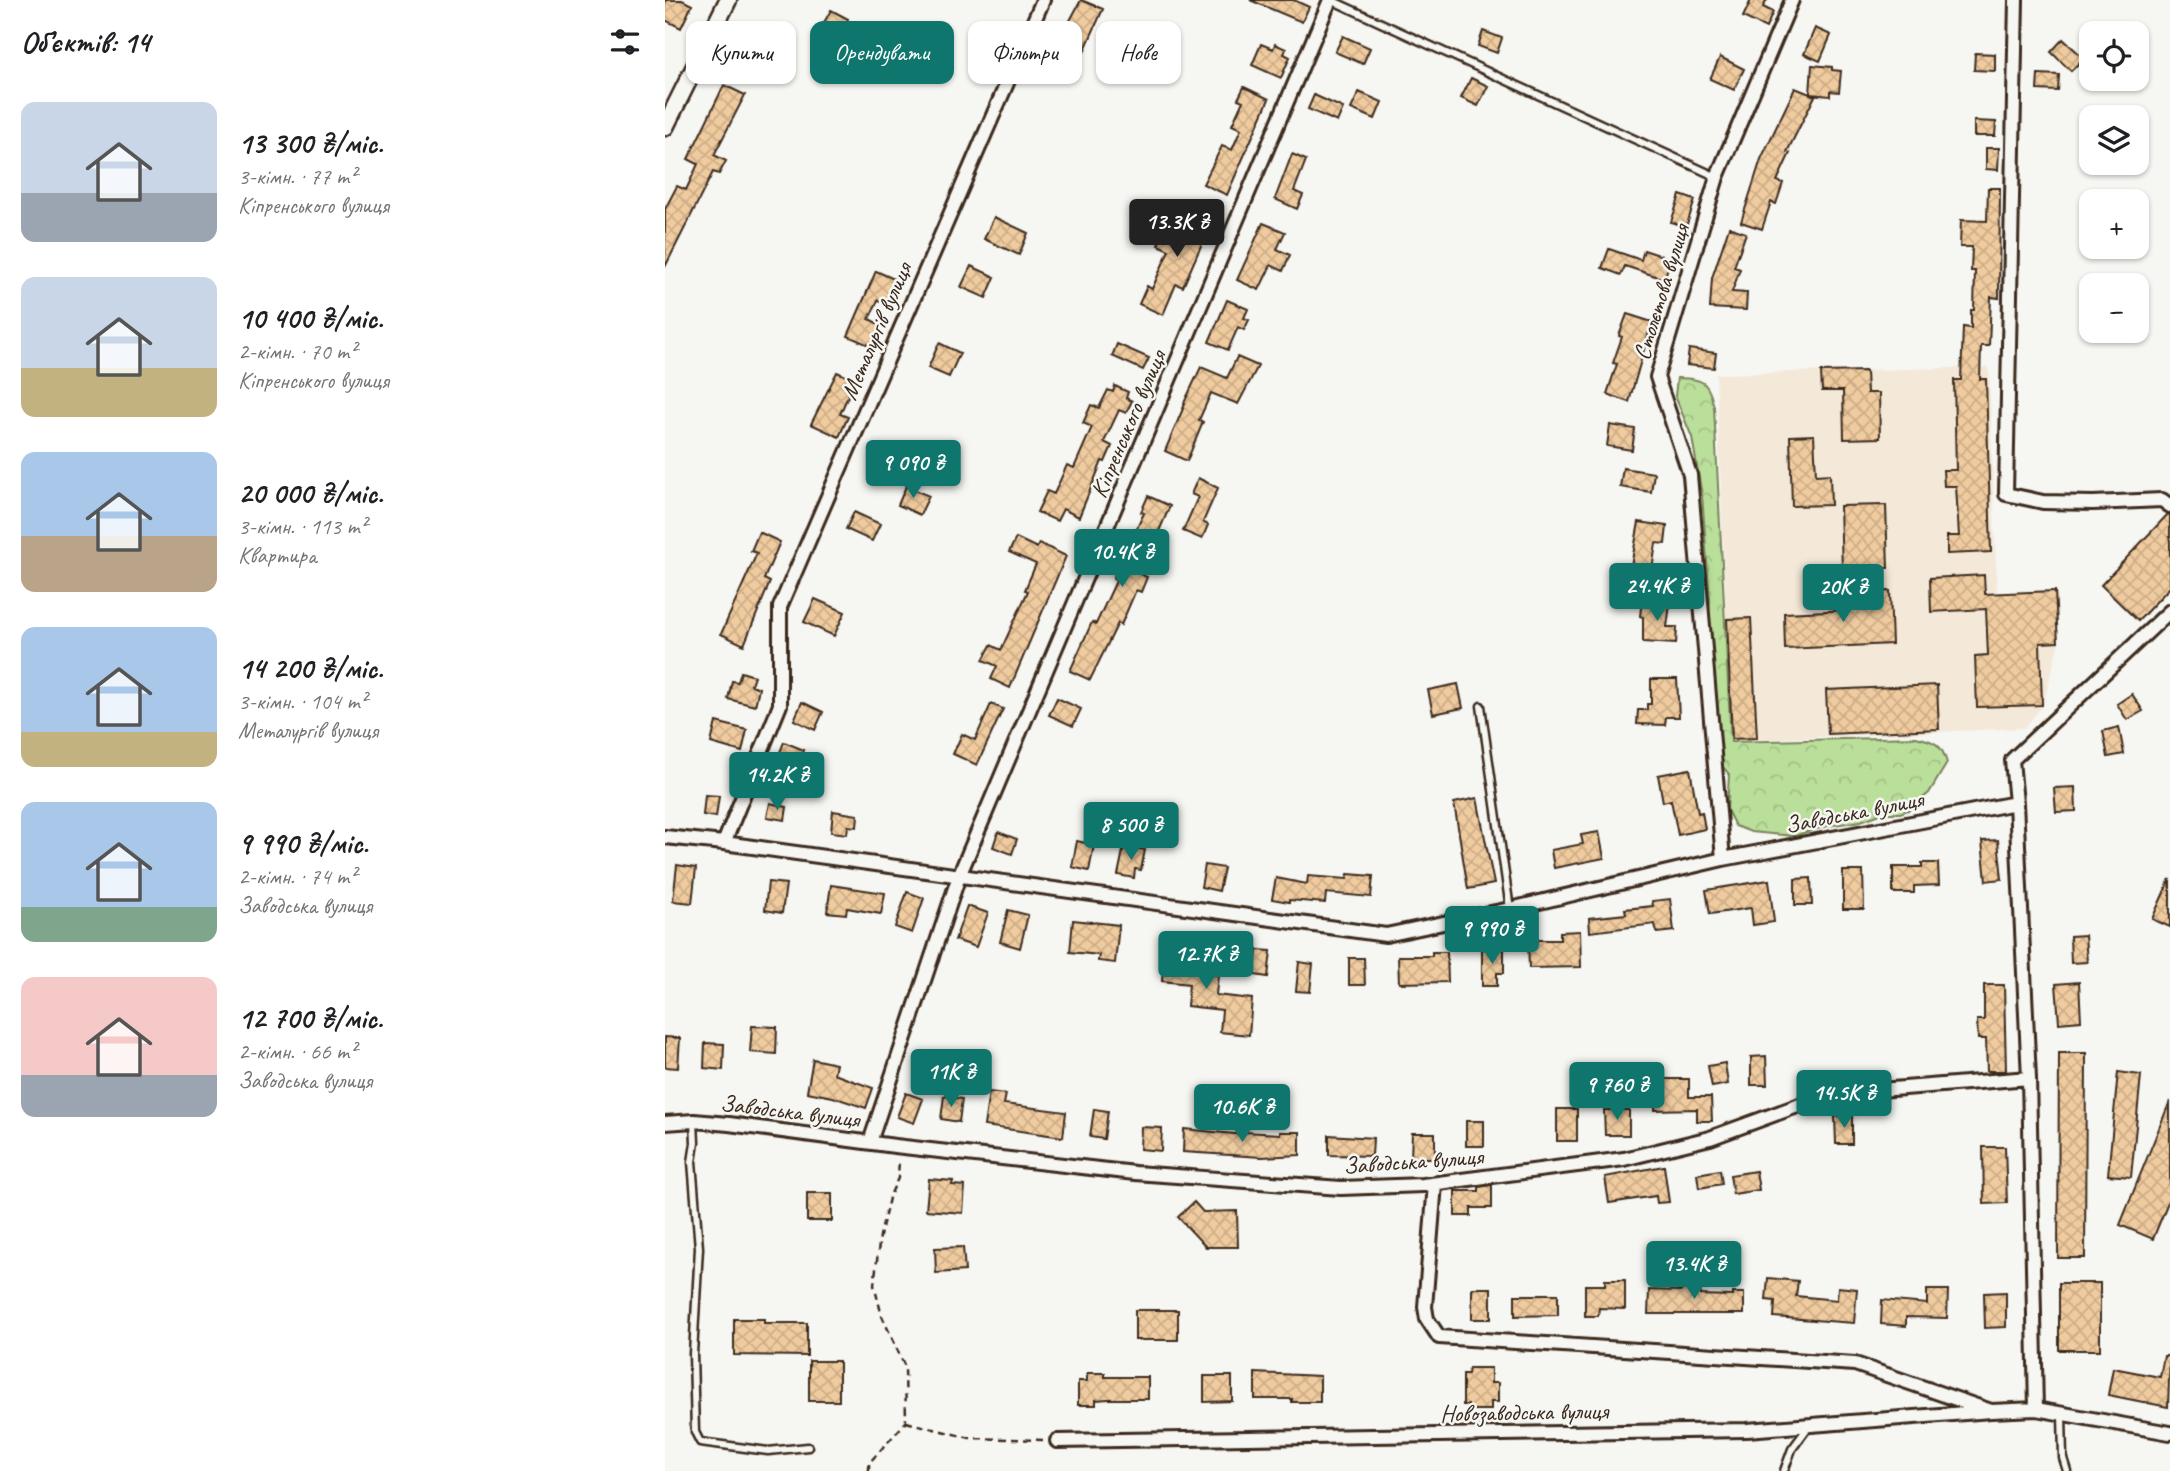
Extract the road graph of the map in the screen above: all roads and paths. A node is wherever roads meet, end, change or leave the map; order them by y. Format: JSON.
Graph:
{"nodes":[{"id":1,"x":728,"y":0,"type":"edge"},
{"id":2,"x":1043,"y":0,"type":"edge"},
{"id":3,"x":1331,"y":0,"type":"edge"},
{"id":4,"x":1792,"y":0,"type":"edge"},
{"id":5,"x":2016,"y":0,"type":"edge"},
{"id":6,"x":665,"y":127,"type":"edge"},
{"id":7,"x":1717,"y":177,"type":"junction"},
{"id":8,"x":2170,"y":506,"type":"edge"},
{"id":9,"x":2170,"y":611,"type":"edge"},
{"id":10,"x":1481,"y":706,"type":"dead end"},
{"id":11,"x":2016,"y":803,"type":"junction"},
{"id":12,"x":665,"y":837,"type":"edge"},
{"id":13,"x":724,"y":843,"type":"junction"},
{"id":14,"x":1723,"y":859,"type":"junction"},
{"id":15,"x":959,"y":876,"type":"junction"},
{"id":16,"x":1510,"y":909,"type":"junction"},
{"id":17,"x":2029,"y":1078,"type":"junction"},
{"id":18,"x":694,"y":1121,"type":"junction"},
{"id":19,"x":665,"y":1123,"type":"edge"},
{"id":20,"x":870,"y":1142,"type":"junction"},
{"id":21,"x":895,"y":1146,"type":"junction"},
{"id":22,"x":1435,"y":1184,"type":"junction"},
{"id":23,"x":2036,"y":1409,"type":"junction"},
{"id":24,"x":1991,"y":1411,"type":"junction"},
{"id":25,"x":2062,"y":1414,"type":"junction"},
{"id":26,"x":906,"y":1422,"type":"junction"},
{"id":27,"x":1810,"y":1425,"type":"junction"},
{"id":28,"x":2170,"y":1433,"type":"edge"},
{"id":29,"x":1057,"y":1441,"type":"joint"},
{"id":30,"x":808,"y":1447,"type":"dead end"},
{"id":31,"x":869,"y":1471,"type":"edge"},
{"id":32,"x":1784,"y":1471,"type":"edge"},
{"id":33,"x":2067,"y":1471,"type":"edge"}],
"edges":[{"from":1,"to":6,"type":"main road"},
{"from":2,"to":13,"type":"street","name":"Металургів вулиця"},
{"from":3,"to":7,"type":"lane"},
{"from":3,"to":15,"type":"street","name":"Кіпренського вулиця"},
{"from":4,"to":7,"type":"street","name":"Столєтова вулиця"},
{"from":5,"to":8,"type":"street"},
{"from":7,"to":14,"type":"street","name":"Столєтова вулиця"},
{"from":9,"to":11,"type":"street"},
{"from":10,"to":16,"type":"lane"},
{"from":11,"to":14,"type":"street","name":"Заводська вулиця"},
{"from":11,"to":17,"type":"street"},
{"from":12,"to":13,"type":"street","name":"Заводська вулиця"},
{"from":13,"to":15,"type":"street","name":"Заводська вулиця"},
{"from":14,"to":16,"type":"street","name":"Заводська вулиця"},
{"from":15,"to":16,"type":"street","name":"Заводська вулиця"},
{"from":15,"to":20,"type":"street","name":"Кіпренського вулиця"},
{"from":17,"to":22,"type":"street","name":"Заводська вулиця"},
{"from":17,"to":23,"type":"street"},
{"from":18,"to":19,"type":"street","name":"Заводська вулиця"},
{"from":18,"to":20,"type":"street","name":"Заводська вулиця"},
{"from":18,"to":30,"type":"lane"},
{"from":20,"to":21,"type":"street","name":"Заводська вулиця"},
{"from":21,"to":22,"type":"street","name":"Заводська вулиця"},
{"from":21,"to":26,"type":"path"},
{"from":22,"to":24,"type":"street","name":"Новозаводська вулиця"},
{"from":23,"to":24,"type":"street","name":"Новозаводська вулиця"},
{"from":23,"to":25,"type":"street"},
{"from":24,"to":27,"type":"street","name":"Новозаводська вулиця"},
{"from":25,"to":28,"type":"street"},
{"from":25,"to":33,"type":"lane"},
{"from":26,"to":29,"type":"path"},
{"from":26,"to":31,"type":"path"},
{"from":27,"to":29,"type":"street","name":"Новозаводська вулиця"},
{"from":27,"to":32,"type":"lane"}]}
